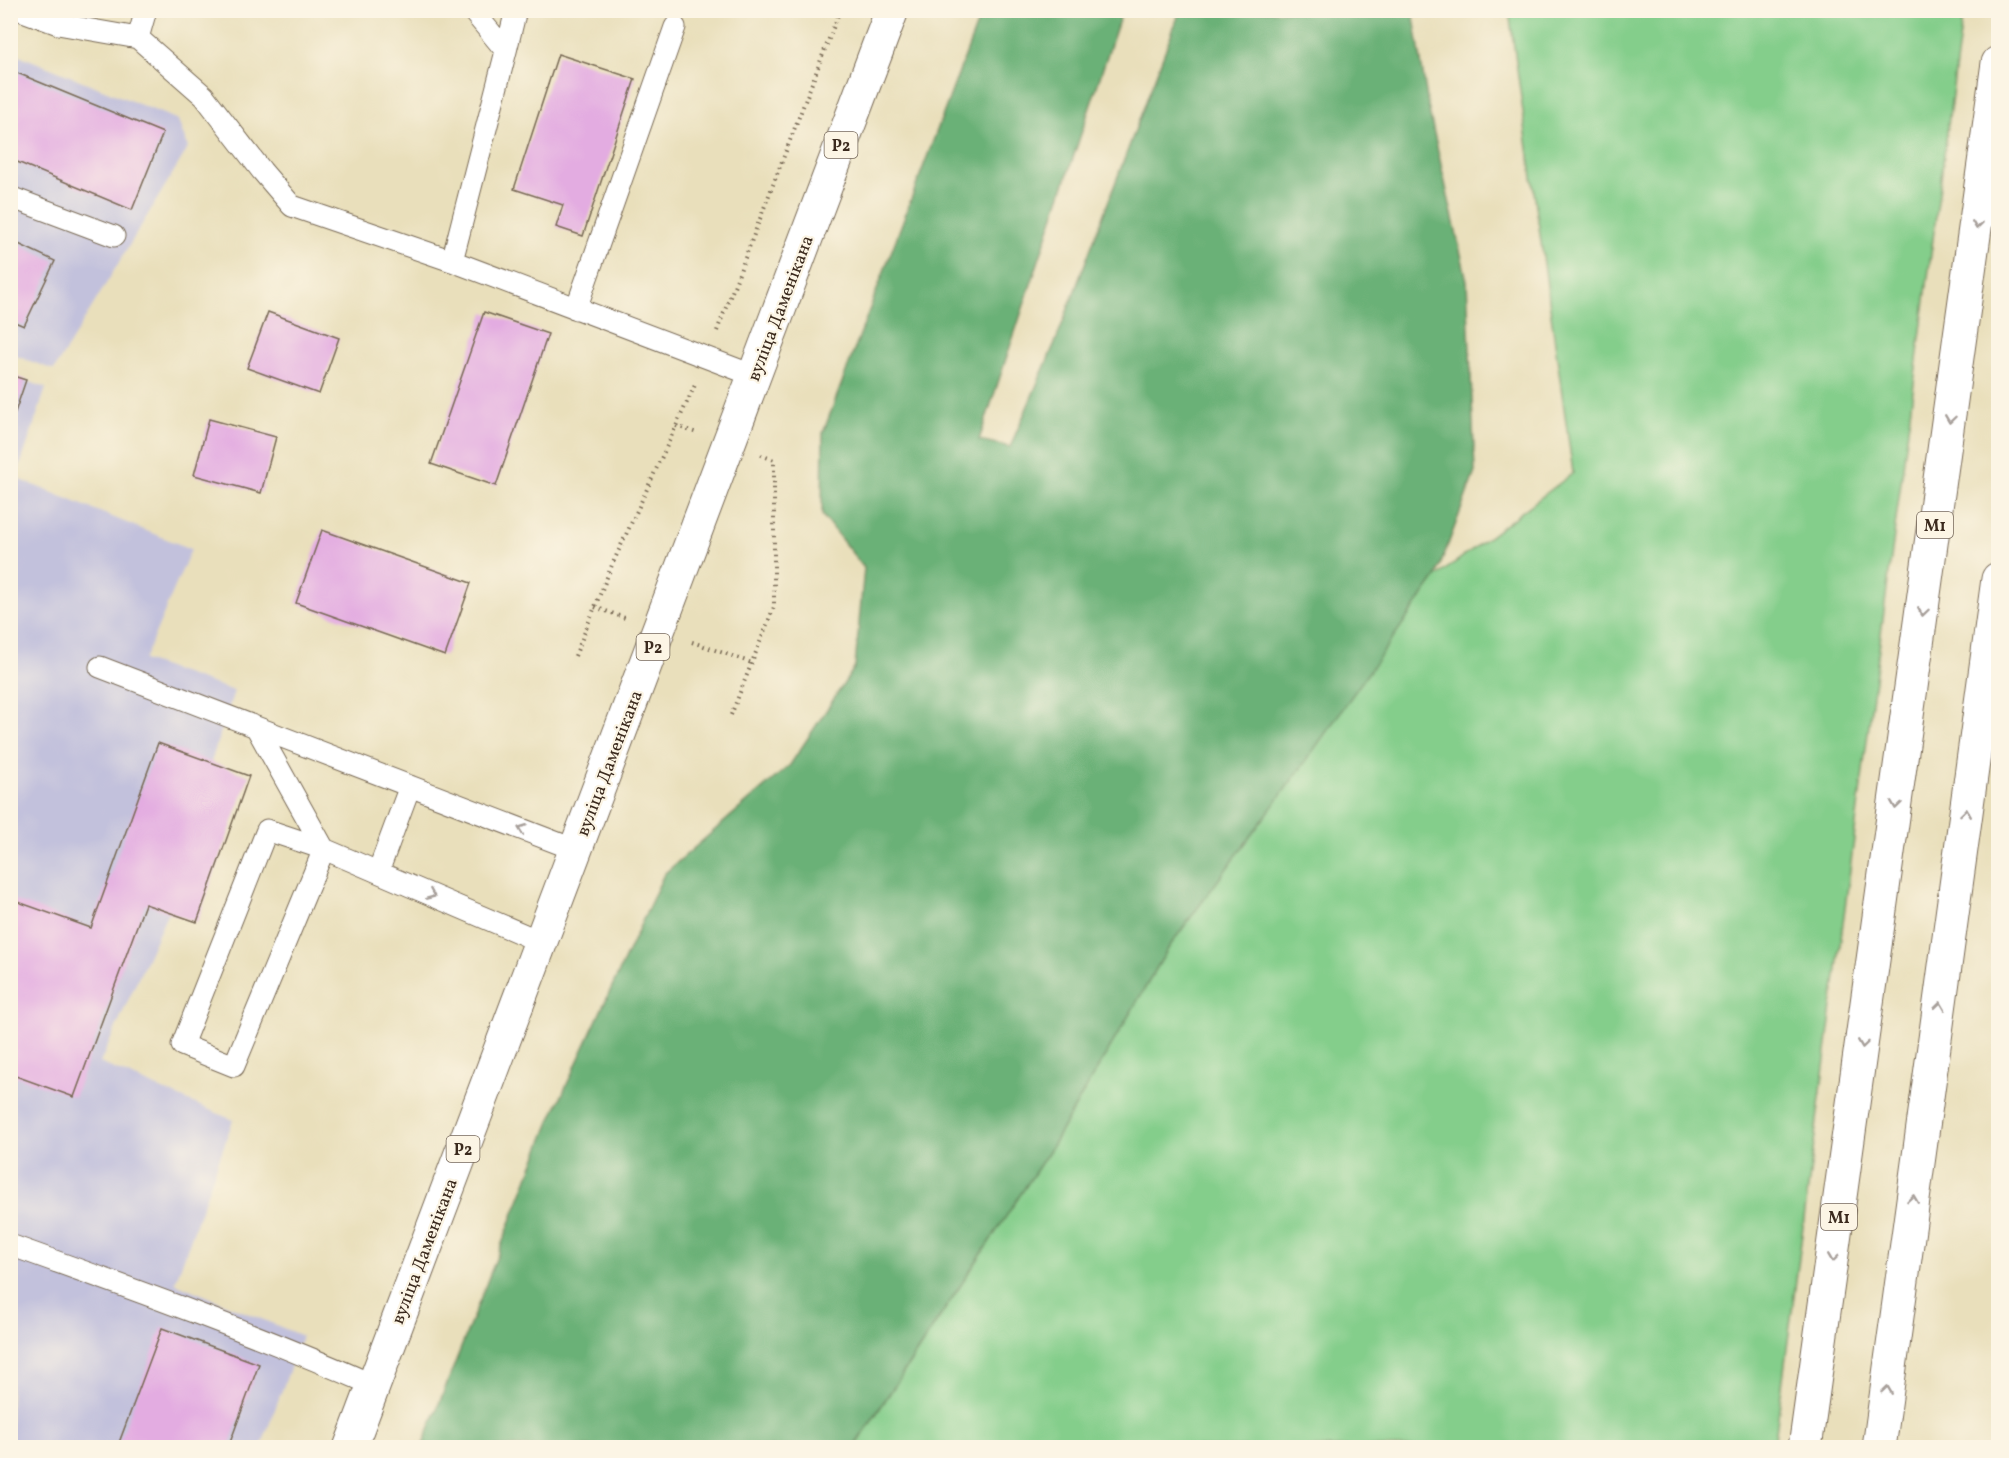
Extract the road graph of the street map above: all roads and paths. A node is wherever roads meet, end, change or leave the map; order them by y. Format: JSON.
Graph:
{"nodes":[{"id":1,"x":20,"y":10,"type":"edge"},
{"id":2,"x":146,"y":10,"type":"edge"},
{"id":3,"x":472,"y":10,"type":"edge"},
{"id":4,"x":516,"y":10,"type":"edge"},
{"id":5,"x":840,"y":10,"type":"edge"},
{"id":6,"x":892,"y":10,"type":"edge"},
{"id":7,"x":675,"y":27,"type":"dead end"},
{"id":8,"x":138,"y":38,"type":"junction"},
{"id":9,"x":506,"y":51,"type":"junction"},
{"id":10,"x":1998,"y":63,"type":"edge"},
{"id":11,"x":10,"y":196,"type":"edge"},
{"id":12,"x":114,"y":236,"type":"dead end"},
{"id":13,"x":452,"y":261,"type":"junction"},
{"id":14,"x":576,"y":309,"type":"junction"},
{"id":15,"x":707,"y":358,"type":"junction"},
{"id":16,"x":755,"y":376,"type":"junction"},
{"id":17,"x":774,"y":459,"type":"dead end"},
{"id":18,"x":1998,"y":579,"type":"edge"},
{"id":19,"x":575,"y":656,"type":"dead end"},
{"id":20,"x":100,"y":667,"type":"dead end"},
{"id":21,"x":731,"y":715,"type":"dead end"},
{"id":22,"x":256,"y":727,"type":"junction"},
{"id":23,"x":410,"y":786,"type":"junction"},
{"id":24,"x":324,"y":849,"type":"junction"},
{"id":25,"x":576,"y":850,"type":"junction"},
{"id":26,"x":378,"y":872,"type":"junction"},
{"id":27,"x":541,"y":942,"type":"junction"},
{"id":28,"x":10,"y":1245,"type":"edge"},
{"id":29,"x":373,"y":1385,"type":"junction"},
{"id":30,"x":350,"y":1448,"type":"edge"},
{"id":31,"x":1806,"y":1448,"type":"edge"},
{"id":32,"x":1879,"y":1448,"type":"edge"}],
"edges":[{"from":1,"to":8,"type":"lane"},
{"from":2,"to":8,"type":"lane"},
{"from":3,"to":9,"type":"lane"},
{"from":4,"to":9,"type":"lane"},
{"from":5,"to":15,"type":"path"},
{"from":6,"to":16,"type":"main road","name":"вуліца Даменікана","number":"Р2"},
{"from":7,"to":14,"type":"lane"},
{"from":8,"to":13,"type":"lane"},
{"from":9,"to":13,"type":"lane"},
{"from":10,"to":31,"type":"main road","number":"М1","one_way":true},
{"from":11,"to":12,"type":"lane"},
{"from":13,"to":14,"type":"lane"},
{"from":14,"to":15,"type":"lane"},
{"from":15,"to":16,"type":"lane"},
{"from":15,"to":19,"type":"path"},
{"from":16,"to":25,"type":"main road","name":"вуліца Даменікана","number":"Р2"},
{"from":17,"to":21,"type":"path"},
{"from":32,"to":18,"type":"main road","one_way":true},
{"from":20,"to":22,"type":"lane"},
{"from":22,"to":23,"type":"lane"},
{"from":22,"to":24,"type":"lane"},
{"from":25,"to":23,"type":"lane","one_way":true},
{"from":23,"to":26,"type":"lane"},
{"from":24,"to":24,"type":"lane"},
{"from":24,"to":26,"type":"lane"},
{"from":25,"to":27,"type":"main road","name":"вуліца Даменікана","number":"Р2"},
{"from":26,"to":27,"type":"lane","one_way":true},
{"from":27,"to":29,"type":"main road","name":"вуліца Даменікана","number":"Р2"},
{"from":28,"to":29,"type":"lane"},
{"from":29,"to":30,"type":"main road","name":"вуліца Даменікана","number":"Р2"}]}
